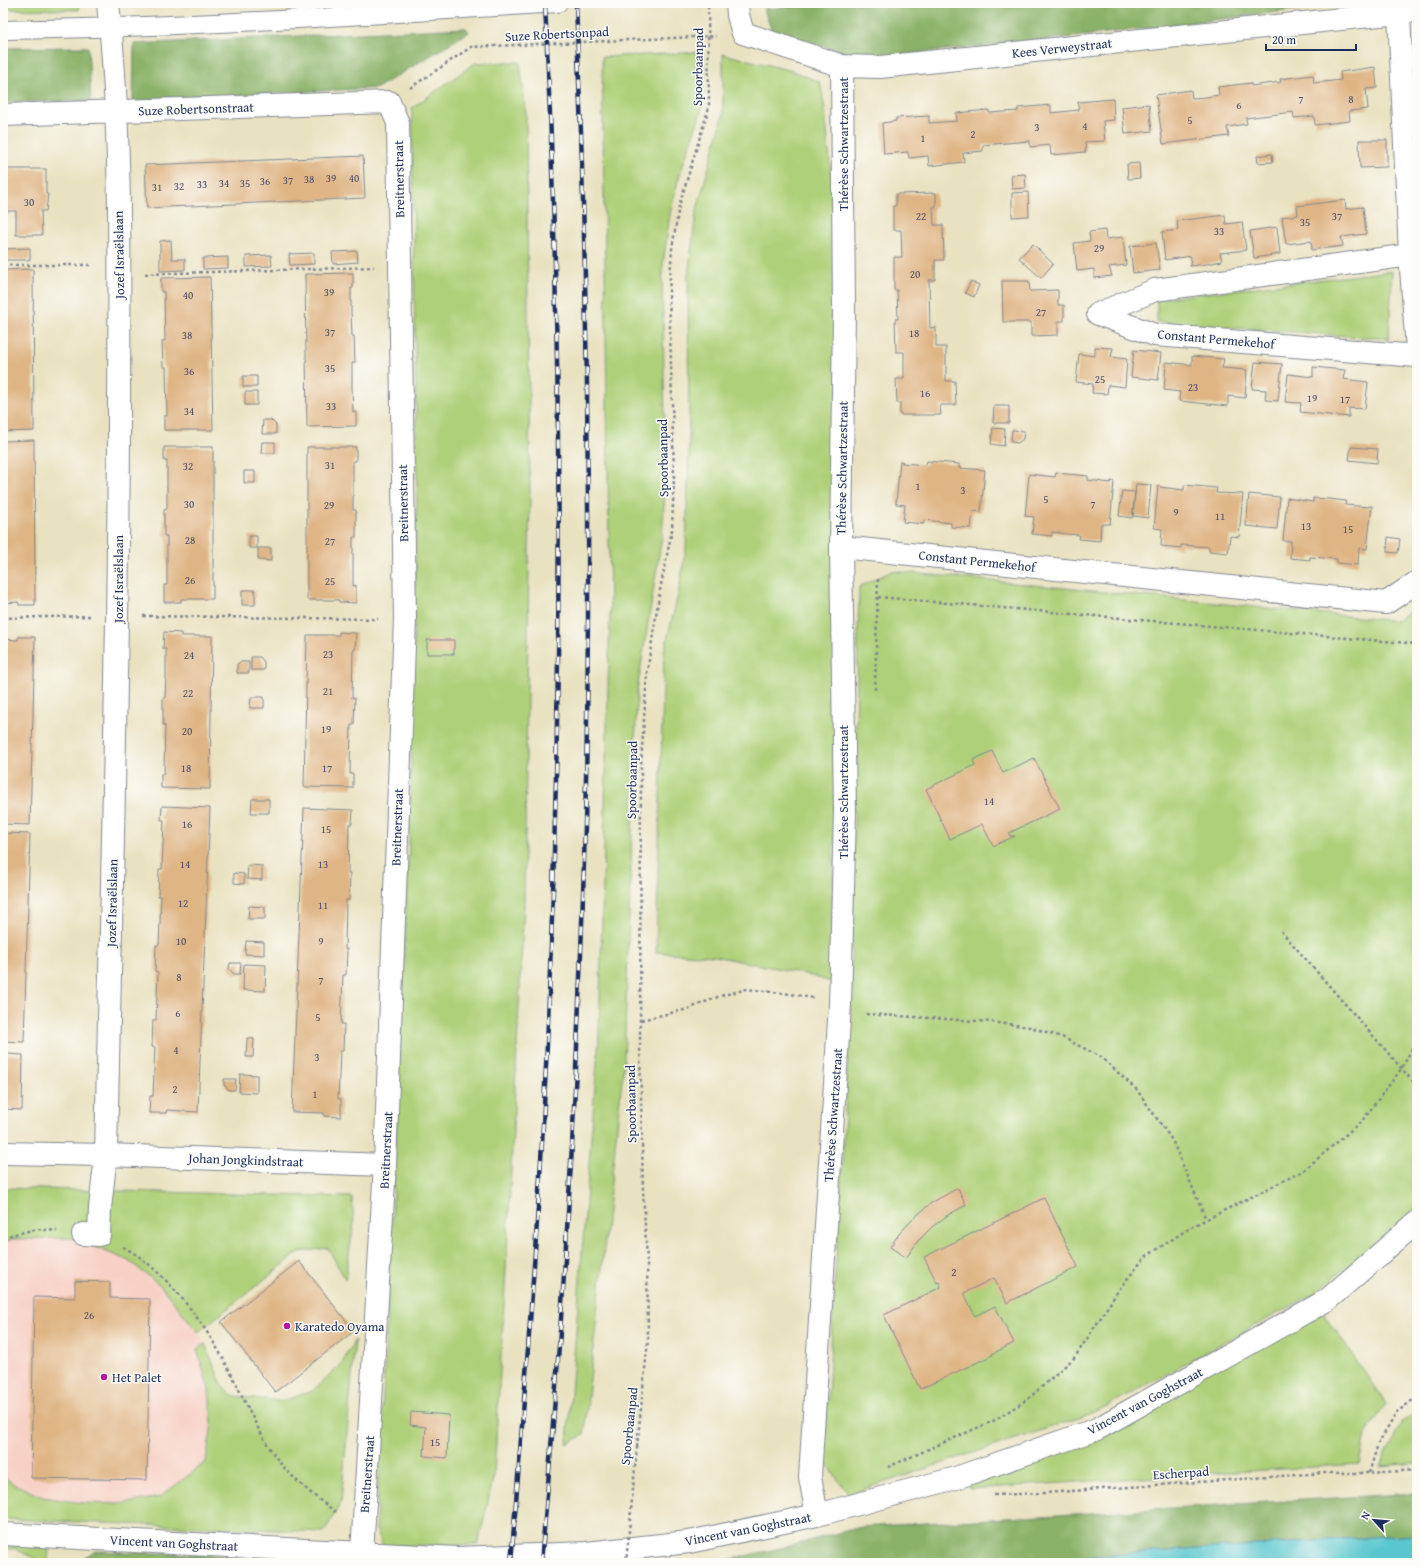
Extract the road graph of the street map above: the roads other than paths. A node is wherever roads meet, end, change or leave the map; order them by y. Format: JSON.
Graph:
{"nodes":[{"id":1,"x":108,"y":3,"type":"edge"},
{"id":2,"x":558,"y":3,"type":"edge"},
{"id":3,"x":738,"y":3,"type":"edge"},
{"id":4,"x":1408,"y":12,"type":"edge"},
{"id":5,"x":111,"y":28,"type":"junction"},
{"id":6,"x":3,"y":30,"type":"edge"},
{"id":7,"x":842,"y":66,"type":"junction"},
{"id":8,"x":389,"y":102,"type":"joint"},
{"id":9,"x":116,"y":112,"type":"junction"},
{"id":10,"x":3,"y":115,"type":"edge"},
{"id":11,"x":1410,"y":255,"type":"junction"},
{"id":12,"x":1417,"y":350,"type":"edge"},
{"id":13,"x":1417,"y":356,"type":"edge"},
{"id":14,"x":841,"y":547,"type":"junction"},
{"id":15,"x":1417,"y":582,"type":"edge"},
{"id":16,"x":3,"y":1153,"type":"edge"},
{"id":17,"x":106,"y":1155,"type":"junction"},
{"id":18,"x":386,"y":1165,"type":"junction"},
{"id":19,"x":1417,"y":1222,"type":"edge"},
{"id":20,"x":91,"y":1234,"type":"road end"},
{"id":21,"x":817,"y":1515,"type":"junction"},
{"id":22,"x":3,"y":1534,"type":"edge"},
{"id":23,"x":362,"y":1553,"type":"junction"}],
"edges":[{"from":1,"to":5,"type":"street","name":"Jozef Israëlslaan"},
{"from":2,"to":5,"type":"lane"},
{"from":3,"to":7,"type":"street","name":"Kees Verweystraat"},
{"from":4,"to":7,"type":"street","name":"Kees Verweystraat"},
{"from":4,"to":11,"type":"street"},
{"from":5,"to":6,"type":"lane"},
{"from":5,"to":9,"type":"street","name":"Jozef Israëlslaan"},
{"from":7,"to":14,"type":"street","name":"Thérèse Schwartzestraat"},
{"from":8,"to":9,"type":"street","name":"Suze Robertsonstraat"},
{"from":8,"to":18,"type":"street","name":"Breitnerstraat"},
{"from":9,"to":10,"type":"street","name":"Suze Robertsonstraat"},
{"from":9,"to":17,"type":"street","name":"Jozef Israëlslaan"},
{"from":11,"to":12,"type":"street"},
{"from":11,"to":13,"type":"street","name":"Constant Permekehof"},
{"from":14,"to":15,"type":"street","name":"Constant Permekehof"},
{"from":14,"to":21,"type":"street","name":"Thérèse Schwartzestraat"},
{"from":16,"to":17,"type":"street","name":"Johan Jongkindstraat"},
{"from":17,"to":18,"type":"street","name":"Johan Jongkindstraat"},
{"from":17,"to":20,"type":"street"},
{"from":18,"to":23,"type":"street","name":"Breitnerstraat"},
{"from":19,"to":21,"type":"street","name":"Vincent van Goghstraat"},
{"from":21,"to":23,"type":"street","name":"Vincent van Goghstraat"},
{"from":22,"to":23,"type":"street","name":"Vincent van Goghstraat"}]}
